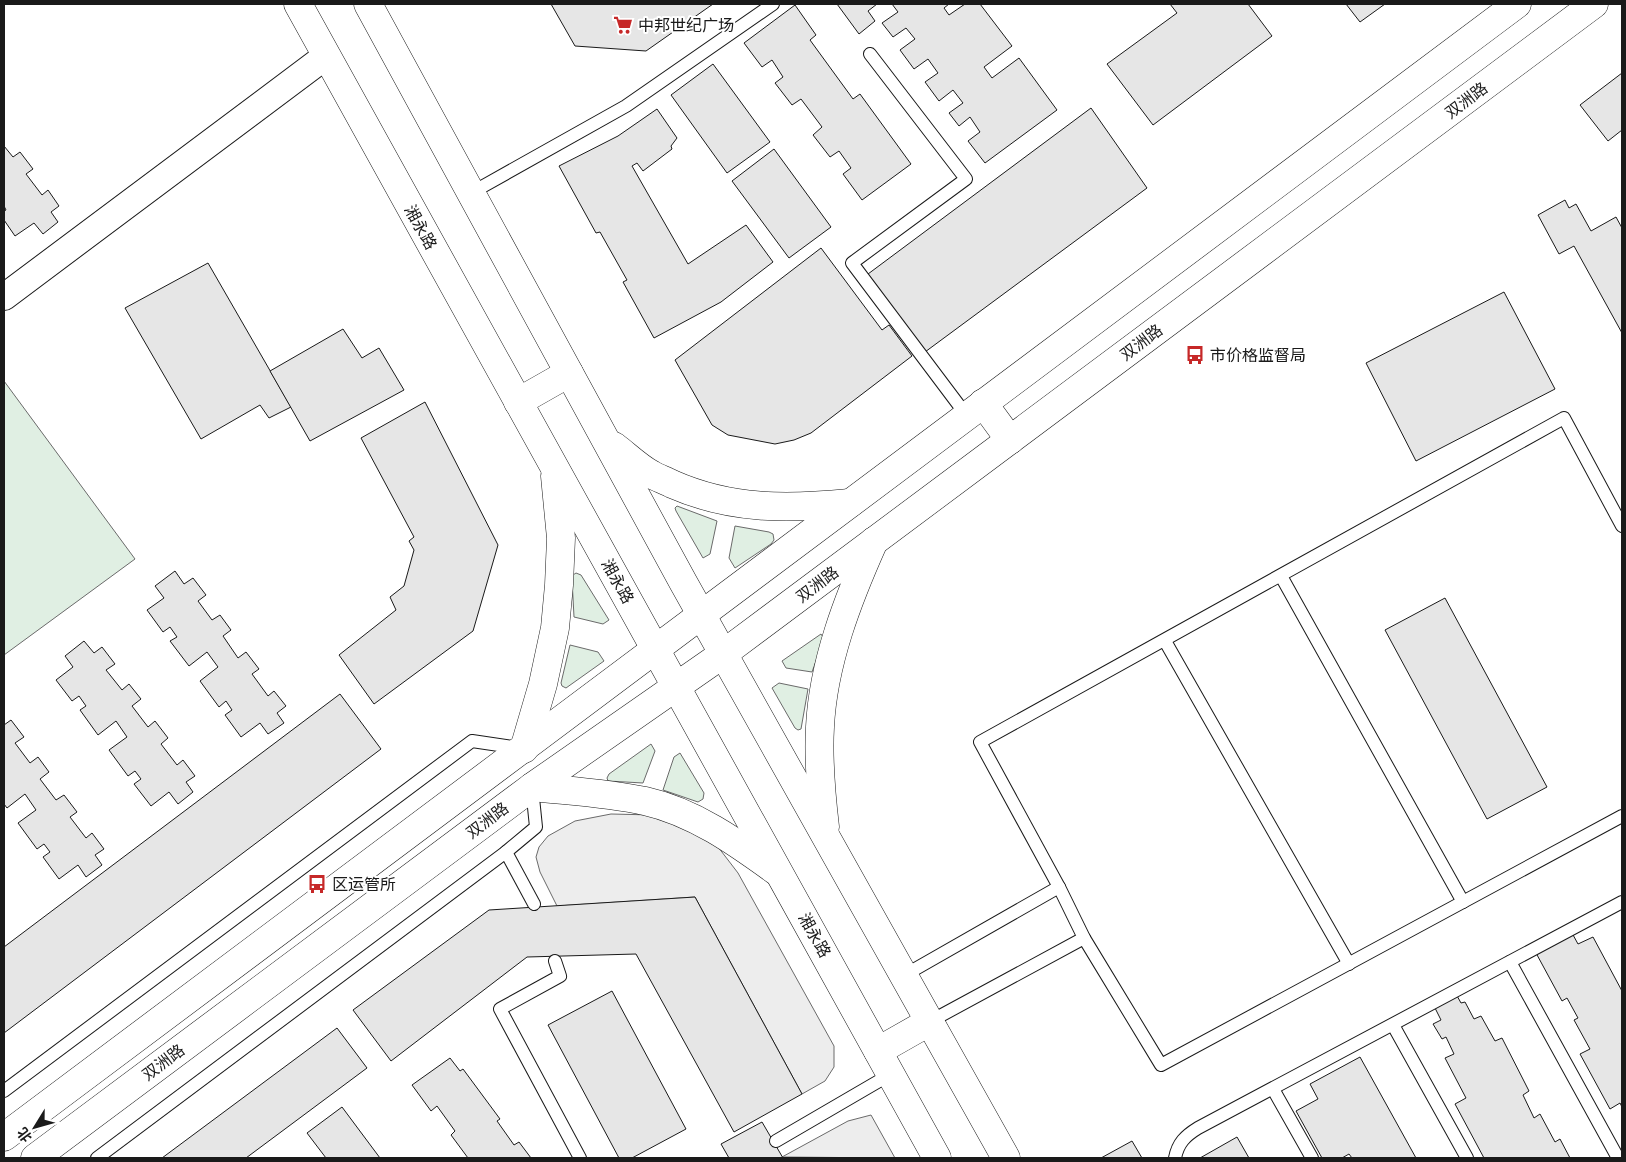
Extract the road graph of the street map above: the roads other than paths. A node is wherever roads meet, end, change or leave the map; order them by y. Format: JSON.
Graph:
{"nodes":[{"id":1,"x":298,"y":4,"type":"edge"},
{"id":2,"x":368,"y":4,"type":"edge"},
{"id":3,"x":773,"y":4,"type":"edge"},
{"id":4,"x":1517,"y":4,"type":"edge"},
{"id":5,"x":1594,"y":4,"type":"edge"},
{"id":6,"x":870,"y":54,"type":"dead end"},
{"id":7,"x":326,"y":56,"type":"junction"},
{"id":8,"x":471,"y":193,"type":"junction"},
{"id":9,"x":4,"y":297,"type":"edge"},
{"id":10,"x":570,"y":373,"type":"junction"},
{"id":11,"x":518,"y":402,"type":"junction"},
{"id":12,"x":975,"y":410,"type":"junction"},
{"id":13,"x":606,"y":440,"type":"junction"},
{"id":14,"x":1010,"y":440,"type":"junction"},
{"id":15,"x":554,"y":467,"type":"junction"},
{"id":16,"x":850,"y":503,"type":"junction"},
{"id":17,"x":1622,"y":526,"type":"edge"},
{"id":18,"x":874,"y":541,"type":"junction"},
{"id":19,"x":1281,"y":576,"type":"junction"},
{"id":20,"x":702,"y":616,"type":"junction"},
{"id":21,"x":1165,"y":641,"type":"junction"},
{"id":22,"x":656,"y":650,"type":"junction"},
{"id":23,"x":723,"y":654,"type":"junction"},
{"id":24,"x":676,"y":687,"type":"junction"},
{"id":25,"x":524,"y":749,"type":"junction"},
{"id":26,"x":532,"y":787,"type":"junction"},
{"id":27,"x":1622,"y":816,"type":"edge"},
{"id":28,"x":826,"y":838,"type":"junction"},
{"id":29,"x":506,"y":852,"type":"junction"},
{"id":30,"x":782,"y":875,"type":"junction"},
{"id":31,"x":1059,"y":887,"type":"junction"},
{"id":32,"x":1463,"y":902,"type":"junction"},
{"id":33,"x":1622,"y":902,"type":"edge"},
{"id":34,"x":534,"y":904,"type":"dead end"},
{"id":35,"x":1084,"y":938,"type":"junction"},
{"id":36,"x":555,"y":961,"type":"dead end"},
{"id":37,"x":1510,"y":962,"type":"junction"},
{"id":38,"x":1349,"y":964,"type":"junction"},
{"id":39,"x":903,"y":976,"type":"junction"},
{"id":40,"x":929,"y":1022,"type":"junction"},
{"id":41,"x":1393,"y":1025,"type":"junction"},
{"id":42,"x":878,"y":1050,"type":"junction"},
{"id":43,"x":891,"y":1074,"type":"junction"},
{"id":44,"x":1273,"y":1088,"type":"junction"},
{"id":45,"x":4,"y":1092,"type":"edge"},
{"id":46,"x":4,"y":1137,"type":"edge"},
{"id":47,"x":776,"y":1142,"type":"dead end"},
{"id":48,"x":34,"y":1158,"type":"edge"},
{"id":49,"x":97,"y":1158,"type":"edge"},
{"id":50,"x":580,"y":1158,"type":"edge"},
{"id":51,"x":938,"y":1158,"type":"edge"},
{"id":52,"x":1006,"y":1158,"type":"edge"},
{"id":53,"x":1176,"y":1158,"type":"edge"},
{"id":54,"x":1312,"y":1158,"type":"edge"},
{"id":55,"x":1467,"y":1158,"type":"edge"},
{"id":56,"x":1618,"y":1158,"type":"edge"}],
"edges":[{"from":1,"to":7,"type":"main road","name":"湘永路"},
{"from":2,"to":8,"type":"main road"},
{"from":3,"to":8,"type":"lane"},
{"from":4,"to":12,"type":"main road"},
{"from":5,"to":14,"type":"main road","name":"双洲路"},
{"from":6,"to":12,"type":"lane"},
{"from":7,"to":9,"type":"street"},
{"from":7,"to":11,"type":"main road","name":"湘永路"},
{"from":8,"to":10,"type":"main road"},
{"from":10,"to":11,"type":"main road"},
{"from":10,"to":13,"type":"main road"},
{"from":11,"to":15,"type":"main road","name":"湘永路"},
{"from":12,"to":14,"type":"main road"},
{"from":12,"to":16,"type":"main road"},
{"from":13,"to":16,"type":"main road"},
{"from":13,"to":20,"type":"main road"},
{"from":14,"to":18,"type":"main road","name":"双洲路"},
{"from":15,"to":22,"type":"main road","name":"湘永路"},
{"from":15,"to":25,"type":"main road"},
{"from":16,"to":20,"type":"main road"},
{"from":17,"to":19,"type":"lane"},
{"from":18,"to":23,"type":"main road","name":"双洲路"},
{"from":18,"to":28,"type":"main road"},
{"from":19,"to":21,"type":"lane"},
{"from":19,"to":32,"type":"lane"},
{"from":20,"to":22,"type":"main road"},
{"from":20,"to":23,"type":"main road"},
{"from":21,"to":31,"type":"lane"},
{"from":21,"to":38,"type":"lane"},
{"from":22,"to":24,"type":"main road","name":"湘永路"},
{"from":22,"to":25,"type":"main road"},
{"from":23,"to":24,"type":"main road","name":"双洲路"},
{"from":23,"to":28,"type":"main road"},
{"from":24,"to":26,"type":"main road","name":"双洲路"},
{"from":24,"to":30,"type":"main road","name":"湘永路"},
{"from":25,"to":45,"type":"lane"},
{"from":25,"to":46,"type":"main road"},
{"from":26,"to":29,"type":"lane"},
{"from":26,"to":30,"type":"main road"},
{"from":26,"to":48,"type":"main road","name":"双洲路"},
{"from":27,"to":32,"type":"lane"},
{"from":28,"to":39,"type":"main road"},
{"from":29,"to":34,"type":"lane"},
{"from":29,"to":49,"type":"lane"},
{"from":30,"to":42,"type":"main road","name":"湘永路"},
{"from":31,"to":35,"type":"lane"},
{"from":31,"to":39,"type":"lane"},
{"from":32,"to":38,"type":"lane"},
{"from":33,"to":37,"type":"lane"},
{"from":35,"to":38,"type":"lane"},
{"from":35,"to":40,"type":"lane"},
{"from":36,"to":50,"type":"lane"},
{"from":37,"to":41,"type":"lane"},
{"from":37,"to":56,"type":"lane"},
{"from":39,"to":40,"type":"main road"},
{"from":40,"to":42,"type":"main road"},
{"from":40,"to":52,"type":"main road"},
{"from":41,"to":44,"type":"lane"},
{"from":41,"to":55,"type":"lane"},
{"from":42,"to":43,"type":"main road","name":"湘永路"},
{"from":43,"to":47,"type":"lane"},
{"from":43,"to":51,"type":"main road","name":"湘永路"},
{"from":44,"to":53,"type":"lane"},
{"from":44,"to":54,"type":"lane"}]}
